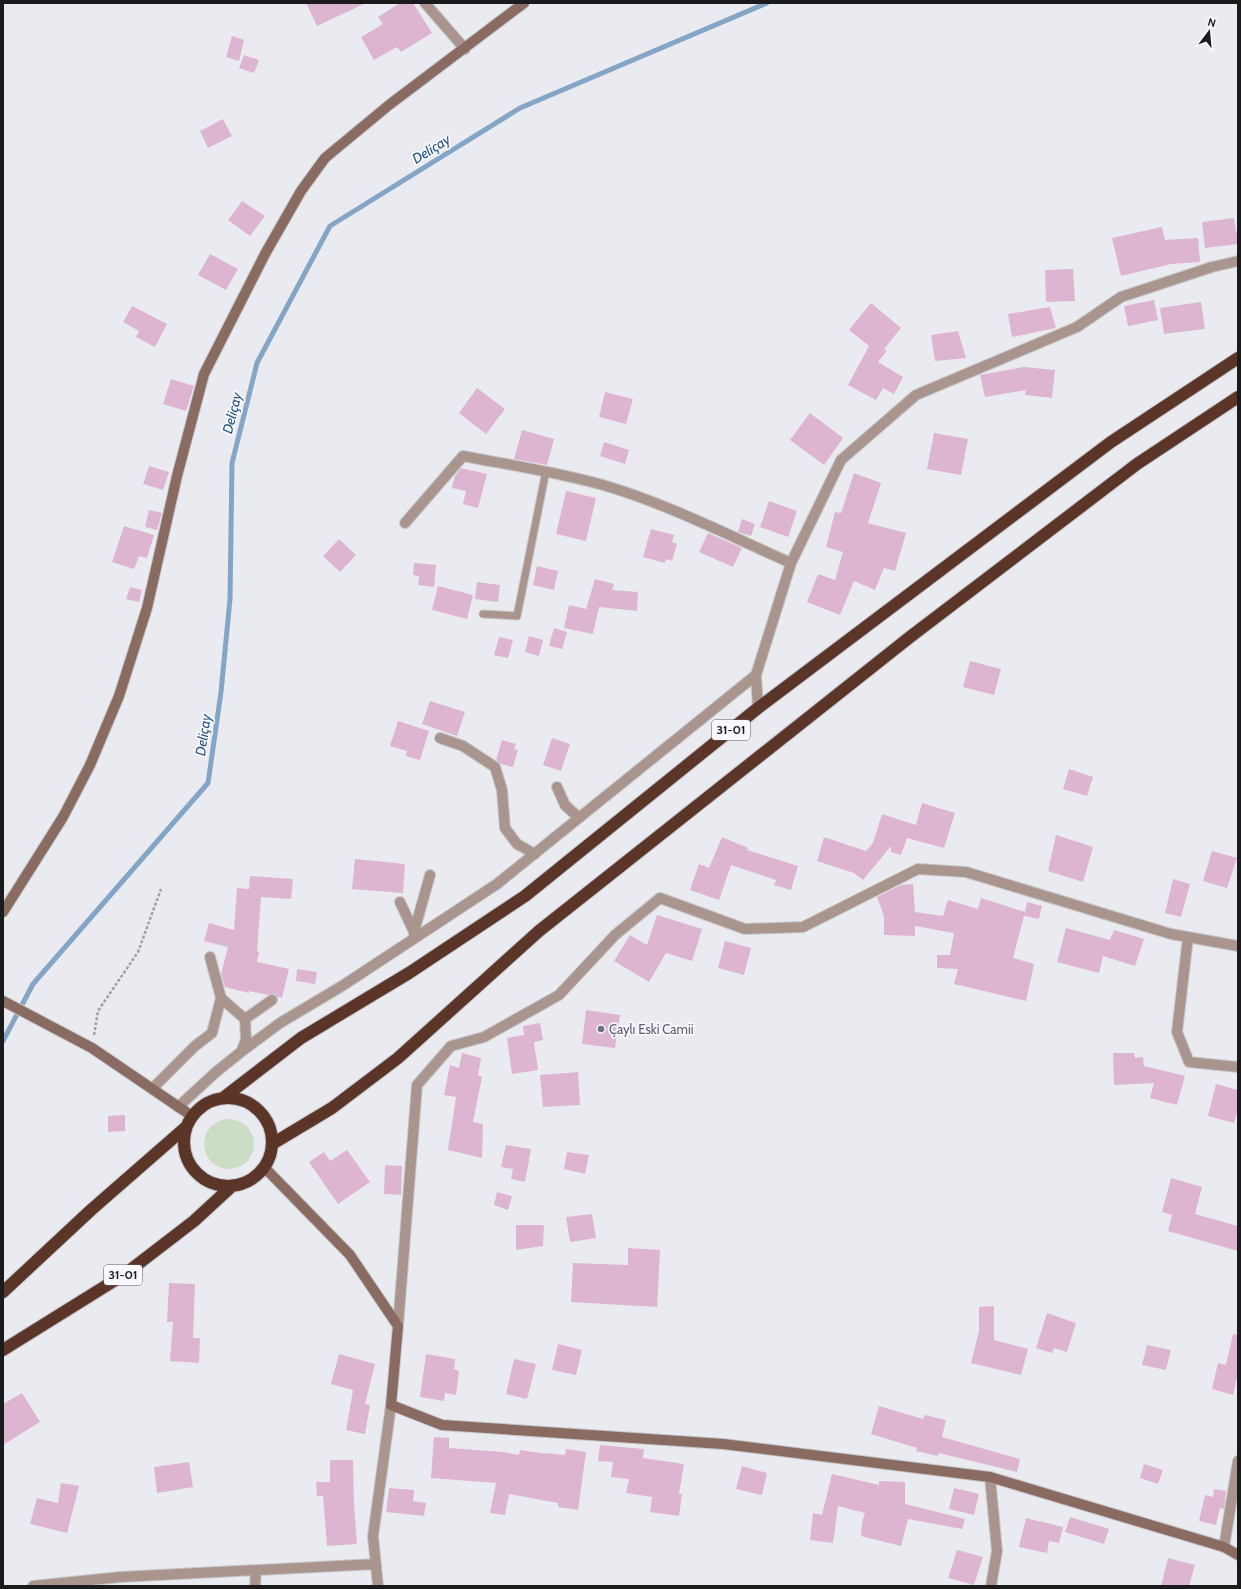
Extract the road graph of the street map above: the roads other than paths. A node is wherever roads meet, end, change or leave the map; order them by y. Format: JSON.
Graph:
{"nodes":[{"id":1,"x":425,"y":3,"type":"edge"},
{"id":2,"x":524,"y":3,"type":"edge"},
{"id":3,"x":465,"y":48,"type":"junction"},
{"id":4,"x":1238,"y":261,"type":"edge"},
{"id":5,"x":1238,"y":358,"type":"edge"},
{"id":6,"x":1238,"y":397,"type":"edge"},
{"id":7,"x":546,"y":471,"type":"junction"},
{"id":8,"x":405,"y":523,"type":"dead end"},
{"id":9,"x":792,"y":563,"type":"junction"},
{"id":10,"x":483,"y":614,"type":"dead end"},
{"id":11,"x":756,"y":676,"type":"junction"},
{"id":12,"x":758,"y":708,"type":"junction"},
{"id":13,"x":440,"y":738,"type":"dead end"},
{"id":14,"x":556,"y":787,"type":"dead end"},
{"id":15,"x":579,"y":818,"type":"junction"},
{"id":16,"x":535,"y":854,"type":"junction"},
{"id":17,"x":430,"y":875,"type":"dead end"},
{"id":18,"x":400,"y":902,"type":"dead end"},
{"id":19,"x":3,"y":912,"type":"edge"},
{"id":20,"x":414,"y":935,"type":"junction"},
{"id":21,"x":1188,"y":937,"type":"junction"},
{"id":22,"x":1238,"y":946,"type":"edge"},
{"id":23,"x":210,"y":957,"type":"dead end"},
{"id":24,"x":221,"y":998,"type":"junction"},
{"id":25,"x":272,"y":1000,"type":"dead end"},
{"id":26,"x":3,"y":1001,"type":"edge"},
{"id":27,"x":245,"y":1019,"type":"junction"},
{"id":28,"x":241,"y":1052,"type":"junction"},
{"id":29,"x":1238,"y":1067,"type":"edge"},
{"id":30,"x":152,"y":1089,"type":"junction"},
{"id":31,"x":223,"y":1098,"type":"junction"},
{"id":32,"x":178,"y":1107,"type":"junction"},
{"id":33,"x":192,"y":1116,"type":"junction"},
{"id":34,"x":186,"y":1127,"type":"junction"},
{"id":35,"x":272,"y":1144,"type":"junction"},
{"id":36,"x":264,"y":1167,"type":"junction"},
{"id":37,"x":232,"y":1186,"type":"junction"},
{"id":38,"x":3,"y":1292,"type":"edge"},
{"id":39,"x":398,"y":1326,"type":"junction"},
{"id":40,"x":3,"y":1350,"type":"edge"},
{"id":41,"x":391,"y":1405,"type":"junction"},
{"id":42,"x":1238,"y":1461,"type":"edge"},
{"id":43,"x":990,"y":1477,"type":"junction"},
{"id":44,"x":1224,"y":1548,"type":"junction"},
{"id":45,"x":1238,"y":1555,"type":"edge"},
{"id":46,"x":376,"y":1564,"type":"junction"},
{"id":47,"x":256,"y":1570,"type":"junction"},
{"id":48,"x":33,"y":1586,"type":"edge"},
{"id":49,"x":255,"y":1586,"type":"edge"},
{"id":50,"x":378,"y":1586,"type":"edge"},
{"id":51,"x":991,"y":1586,"type":"edge"}],
"edges":[{"from":1,"to":3,"type":"street"},
{"from":2,"to":3,"type":"street"},
{"from":3,"to":19,"type":"street"},
{"from":4,"to":9,"type":"street"},
{"from":5,"to":12,"type":"highway","number":"31-01"},
{"from":6,"to":35,"type":"highway","number":"31-01"},
{"from":7,"to":8,"type":"street"},
{"from":7,"to":9,"type":"street"},
{"from":7,"to":10,"type":"lane"},
{"from":9,"to":11,"type":"street"},
{"from":11,"to":12,"type":"street"},
{"from":11,"to":15,"type":"street"},
{"from":12,"to":31,"type":"highway","number":"31-01"},
{"from":13,"to":16,"type":"street"},
{"from":14,"to":15,"type":"street"},
{"from":15,"to":16,"type":"street"},
{"from":16,"to":20,"type":"street"},
{"from":17,"to":20,"type":"street"},
{"from":18,"to":20,"type":"street"},
{"from":20,"to":28,"type":"street"},
{"from":21,"to":22,"type":"street"},
{"from":21,"to":29,"type":"street"},
{"from":21,"to":39,"type":"street"},
{"from":23,"to":24,"type":"street"},
{"from":24,"to":27,"type":"street"},
{"from":24,"to":30,"type":"street"},
{"from":25,"to":27,"type":"street"},
{"from":26,"to":30,"type":"street"},
{"from":27,"to":28,"type":"street"},
{"from":28,"to":32,"type":"street"},
{"from":30,"to":32,"type":"street"},
{"from":31,"to":33,"type":"highway"},
{"from":31,"to":35,"type":"highway"},
{"from":32,"to":33,"type":"street"},
{"from":33,"to":34,"type":"highway"},
{"from":34,"to":37,"type":"highway"},
{"from":34,"to":38,"type":"highway"},
{"from":35,"to":36,"type":"highway"},
{"from":36,"to":37,"type":"highway"},
{"from":36,"to":39,"type":"street"},
{"from":37,"to":40,"type":"highway","number":"31-01"},
{"from":39,"to":41,"type":"street"},
{"from":41,"to":43,"type":"street"},
{"from":41,"to":46,"type":"street"},
{"from":42,"to":44,"type":"street"},
{"from":43,"to":44,"type":"street"},
{"from":43,"to":51,"type":"street"},
{"from":44,"to":45,"type":"street"},
{"from":46,"to":47,"type":"street"},
{"from":46,"to":50,"type":"street"},
{"from":47,"to":48,"type":"street"},
{"from":47,"to":49,"type":"street"}]}
